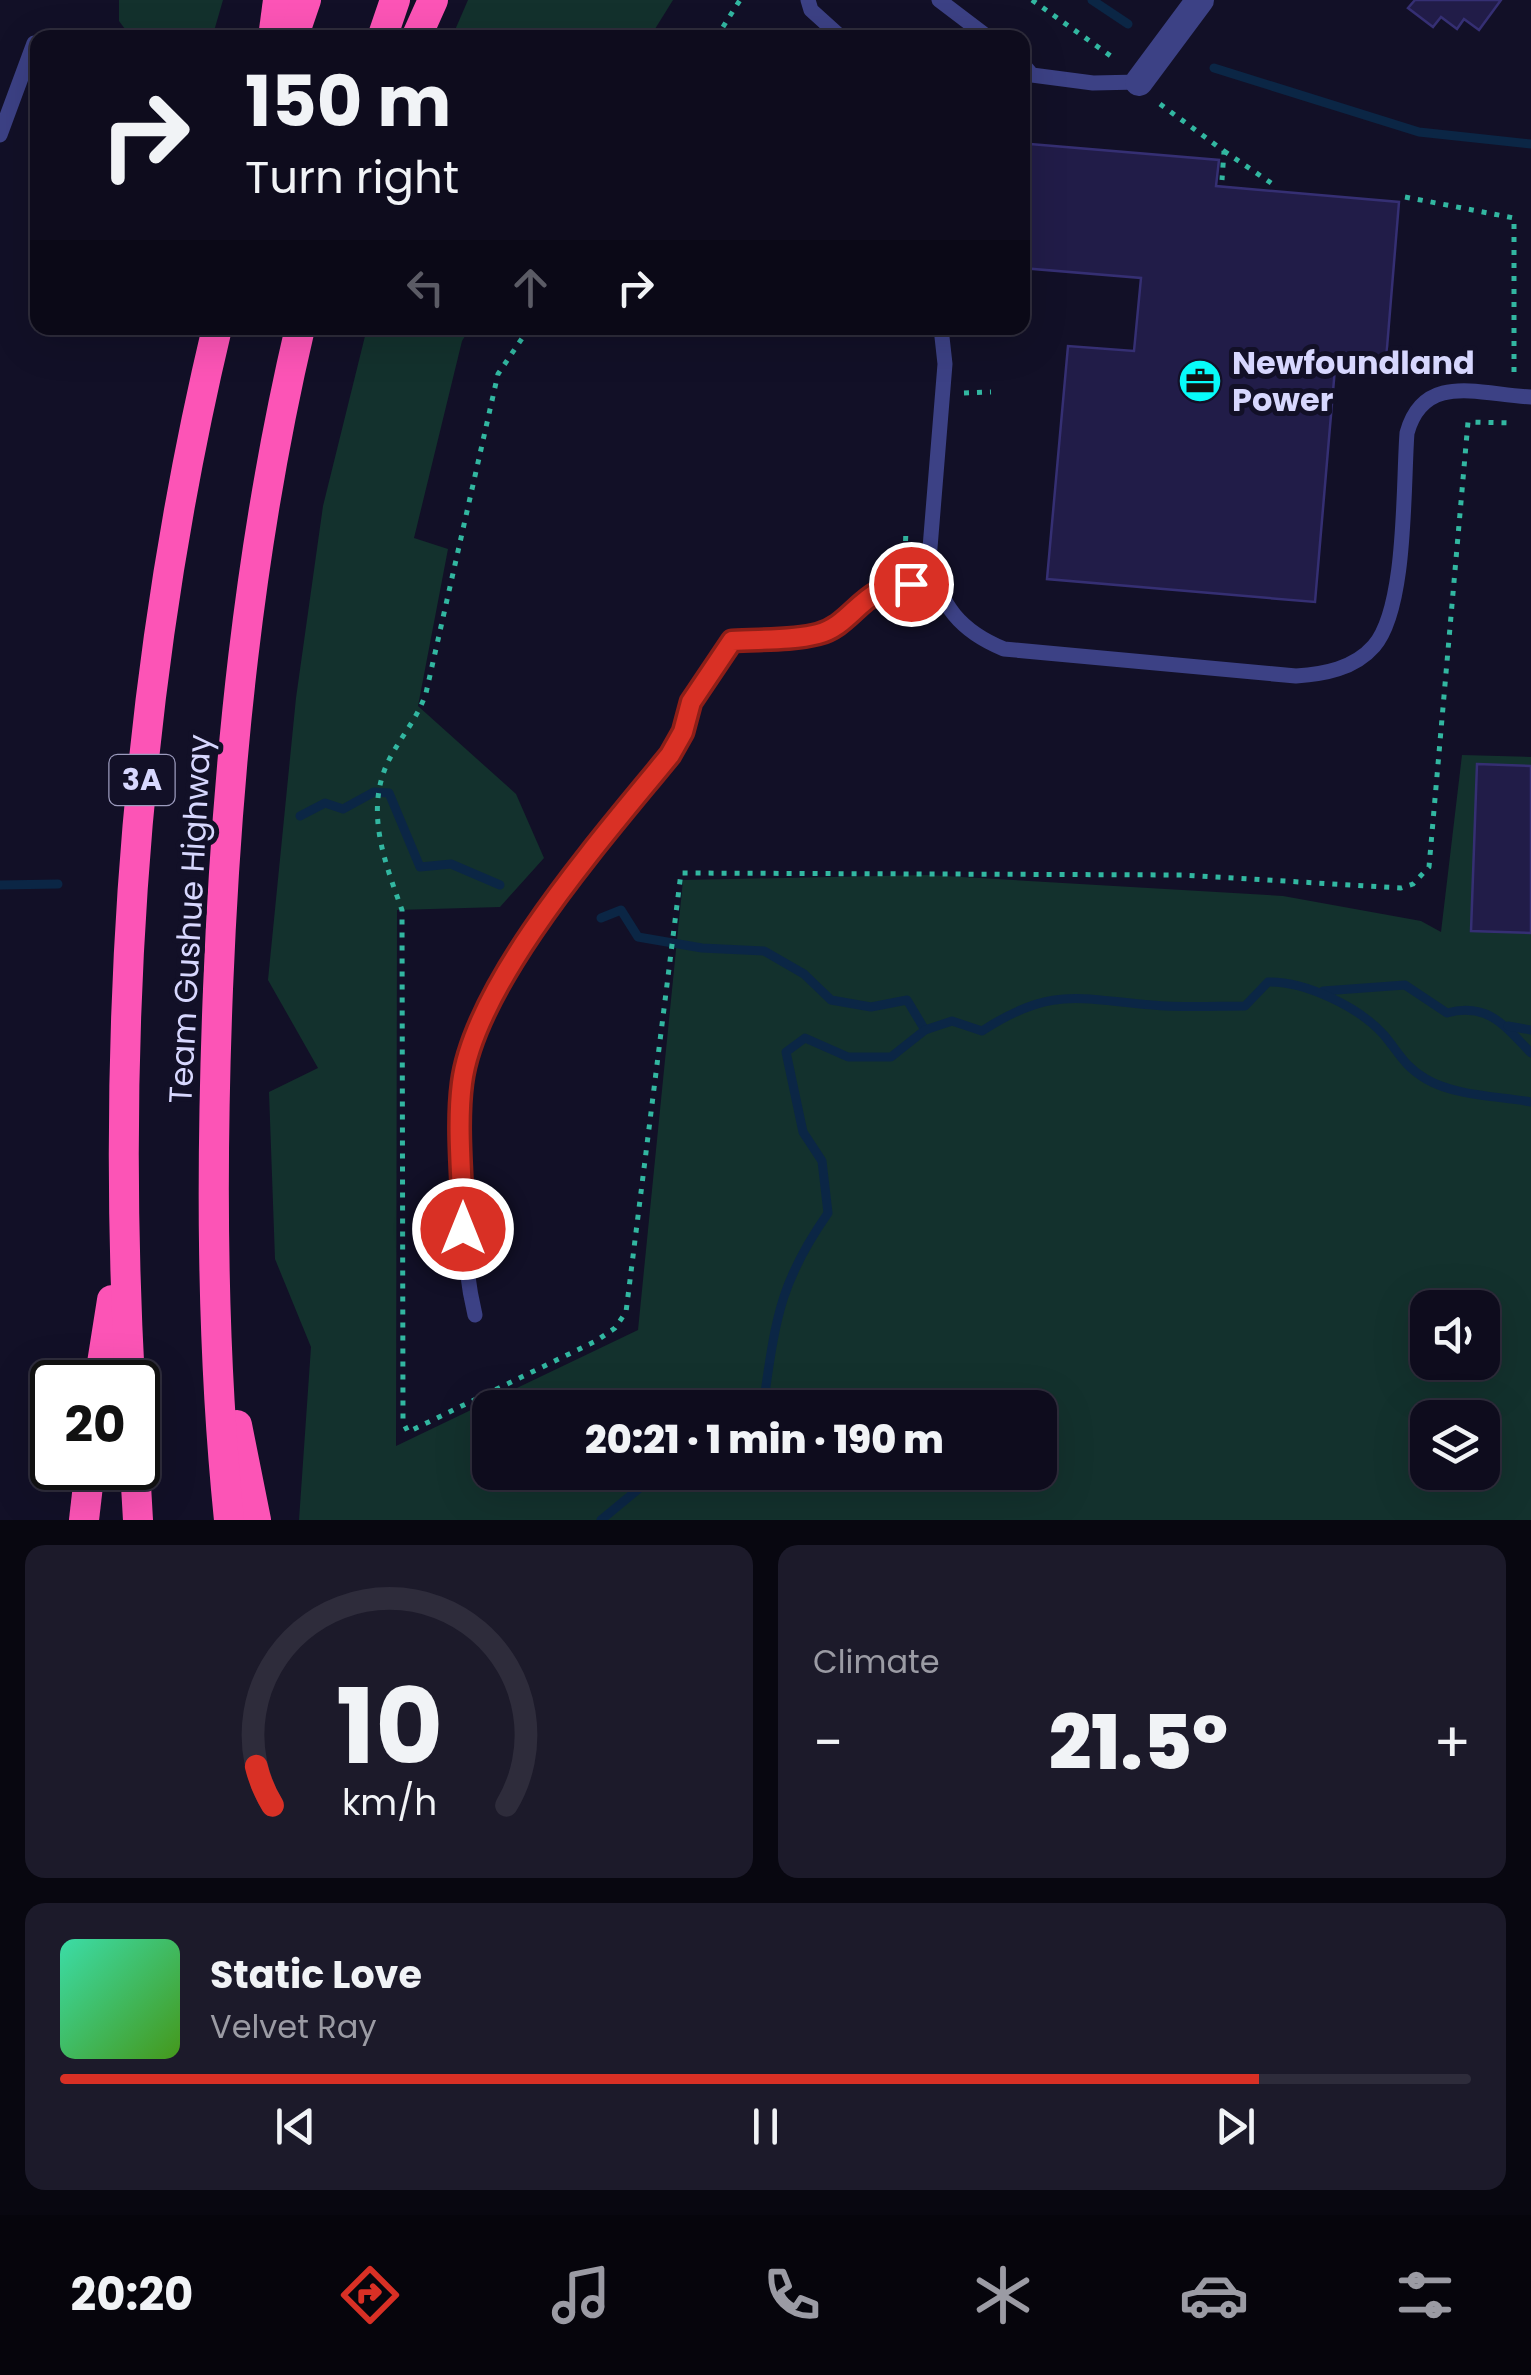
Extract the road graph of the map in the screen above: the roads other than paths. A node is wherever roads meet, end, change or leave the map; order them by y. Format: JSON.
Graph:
{"nodes":[{"id":1,"x":278,"y":0,"type":"edge"},
{"id":2,"x":306,"y":0,"type":"edge"},
{"id":3,"x":395,"y":0,"type":"edge"},
{"id":4,"x":433,"y":0,"type":"edge"},
{"id":5,"x":808,"y":0,"type":"edge"},
{"id":6,"x":939,"y":0,"type":"edge"},
{"id":7,"x":1200,"y":0,"type":"edge"},
{"id":8,"x":273,"y":30,"type":"edge"},
{"id":9,"x":297,"y":30,"type":"edge"},
{"id":10,"x":385,"y":30,"type":"edge"},
{"id":11,"x":420,"y":30,"type":"edge"},
{"id":12,"x":833,"y":30,"type":"edge"},
{"id":13,"x":978,"y":30,"type":"edge"},
{"id":14,"x":30,"y":52,"type":"edge"},
{"id":15,"x":1030,"y":70,"type":"edge"},
{"id":16,"x":1138,"y":82,"type":"joint"},
{"id":17,"x":4,"y":111,"type":"edge"},
{"id":18,"x":0,"y":135,"type":"edge"},
{"id":19,"x":216,"y":335,"type":"edge"},
{"id":20,"x":299,"y":335,"type":"edge"},
{"id":21,"x":941,"y":335,"type":"edge"},
{"id":22,"x":1531,"y":397,"type":"edge"},
{"id":23,"x":935,"y":583,"type":"junction"},
{"id":24,"x":122,"y":1238,"type":"junction"},
{"id":25,"x":475,"y":1315,"type":"dead end"},
{"id":26,"x":216,"y":1323,"type":"junction"},
{"id":27,"x":103,"y":1360,"type":"edge"},
{"id":28,"x":129,"y":1360,"type":"edge"},
{"id":29,"x":87,"y":1490,"type":"edge"},
{"id":30,"x":136,"y":1490,"type":"edge"},
{"id":31,"x":84,"y":1520,"type":"edge"},
{"id":32,"x":138,"y":1520,"type":"edge"},
{"id":33,"x":229,"y":1520,"type":"edge"},
{"id":34,"x":256,"y":1520,"type":"edge"}],
"edges":[{"from":1,"to":8,"type":"highway"},
{"from":2,"to":9,"type":"highway"},
{"from":3,"to":10,"type":"highway"},
{"from":4,"to":11,"type":"highway"},
{"from":5,"to":12,"type":"lane"},
{"from":6,"to":13,"type":"lane"},
{"from":7,"to":16,"type":"street"},
{"from":14,"to":17,"type":"lane"},
{"from":15,"to":16,"type":"lane"},
{"from":17,"to":18,"type":"lane"},
{"from":19,"to":24,"type":"highway","name":"Team Gushue Highway","number":"3A"},
{"from":20,"to":26,"type":"highway","name":"Team Gushue Highway"},
{"from":21,"to":23,"type":"lane"},
{"from":22,"to":23,"type":"lane"},
{"from":23,"to":25,"type":"lane"},
{"from":24,"to":27,"type":"highway"},
{"from":24,"to":28,"type":"highway","name":"Team Gushue Highway","number":"3A"},
{"from":26,"to":33,"type":"highway","name":"Team Gushue Highway"},
{"from":26,"to":34,"type":"highway"},
{"from":29,"to":31,"type":"highway"},
{"from":30,"to":32,"type":"highway"}]}
